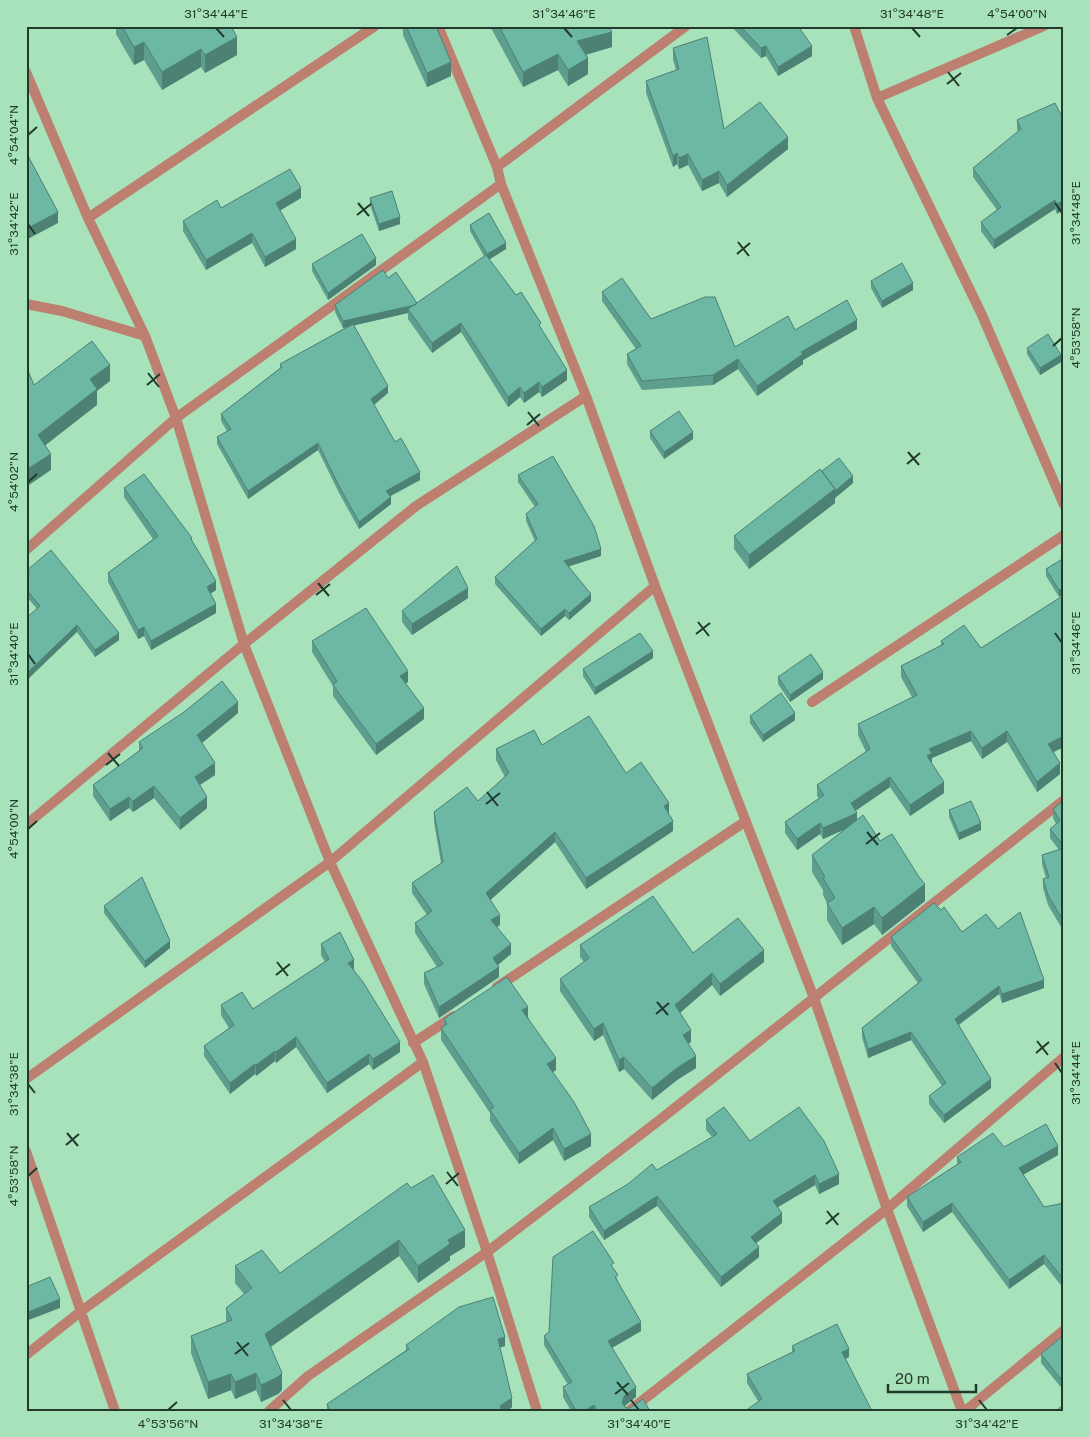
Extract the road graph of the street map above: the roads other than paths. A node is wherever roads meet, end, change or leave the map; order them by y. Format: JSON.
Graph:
{"nodes":[{"id":1,"x":374,"y":26,"type":"edge"},
{"id":2,"x":438,"y":26,"type":"edge"},
{"id":3,"x":686,"y":26,"type":"edge"},
{"id":4,"x":854,"y":26,"type":"edge"},
{"id":5,"x":1044,"y":26,"type":"edge"},
{"id":6,"x":26,"y":72,"type":"edge"},
{"id":7,"x":877,"y":98,"type":"junction"},
{"id":8,"x":497,"y":166,"type":"junction"},
{"id":9,"x":501,"y":184,"type":"junction"},
{"id":10,"x":88,"y":218,"type":"junction"},
{"id":11,"x":26,"y":304,"type":"edge"},
{"id":12,"x":145,"y":336,"type":"junction"},
{"id":13,"x":586,"y":396,"type":"junction"},
{"id":14,"x":176,"y":418,"type":"junction"},
{"id":15,"x":1064,"y":505,"type":"edge"},
{"id":16,"x":1064,"y":535,"type":"edge"},
{"id":17,"x":26,"y":550,"type":"edge"},
{"id":18,"x":655,"y":586,"type":"junction"},
{"id":19,"x":244,"y":644,"type":"junction"},
{"id":20,"x":812,"y":702,"type":"dead end"},
{"id":21,"x":1064,"y":800,"type":"edge"},
{"id":22,"x":746,"y":821,"type":"junction"},
{"id":23,"x":26,"y":825,"type":"edge"},
{"id":24,"x":330,"y":862,"type":"junction"},
{"id":25,"x":488,"y":993,"type":"edge"},
{"id":26,"x":814,"y":998,"type":"junction"},
{"id":27,"x":463,"y":1010,"type":"edge"},
{"id":28,"x":413,"y":1043,"type":"junction"},
{"id":29,"x":1064,"y":1057,"type":"edge"},
{"id":30,"x":423,"y":1062,"type":"junction"},
{"id":31,"x":26,"y":1078,"type":"edge"},
{"id":32,"x":26,"y":1151,"type":"edge"},
{"id":33,"x":887,"y":1209,"type":"junction"},
{"id":34,"x":486,"y":1252,"type":"junction"},
{"id":35,"x":80,"y":1312,"type":"junction"},
{"id":36,"x":1064,"y":1330,"type":"edge"},
{"id":37,"x":26,"y":1355,"type":"edge"},
{"id":38,"x":115,"y":1411,"type":"edge"},
{"id":39,"x":269,"y":1411,"type":"edge"},
{"id":40,"x":537,"y":1411,"type":"edge"},
{"id":41,"x":629,"y":1411,"type":"edge"},
{"id":42,"x":963,"y":1411,"type":"edge"}],
"edges":[{"from":1,"to":10,"type":"street"},
{"from":2,"to":8,"type":"street"},
{"from":3,"to":8,"type":"street"},
{"from":4,"to":7,"type":"street"},
{"from":5,"to":7,"type":"street"},
{"from":6,"to":10,"type":"street"},
{"from":7,"to":15,"type":"street"},
{"from":8,"to":9,"type":"street"},
{"from":9,"to":13,"type":"street"},
{"from":9,"to":14,"type":"street"},
{"from":10,"to":12,"type":"street"},
{"from":11,"to":12,"type":"street"},
{"from":12,"to":14,"type":"street"},
{"from":13,"to":18,"type":"street"},
{"from":13,"to":19,"type":"street"},
{"from":14,"to":17,"type":"street"},
{"from":14,"to":19,"type":"street"},
{"from":16,"to":20,"type":"street"},
{"from":18,"to":22,"type":"street"},
{"from":18,"to":24,"type":"street"},
{"from":19,"to":23,"type":"street"},
{"from":19,"to":24,"type":"street"},
{"from":21,"to":26,"type":"street"},
{"from":22,"to":25,"type":"street"},
{"from":22,"to":26,"type":"street"},
{"from":24,"to":28,"type":"street"},
{"from":24,"to":31,"type":"street"},
{"from":26,"to":33,"type":"street"},
{"from":26,"to":34,"type":"street"},
{"from":27,"to":28,"type":"street"},
{"from":28,"to":30,"type":"street"},
{"from":29,"to":33,"type":"street"},
{"from":30,"to":34,"type":"street"},
{"from":30,"to":35,"type":"street"},
{"from":32,"to":35,"type":"street"},
{"from":33,"to":41,"type":"street"},
{"from":33,"to":42,"type":"street"},
{"from":34,"to":39,"type":"street"},
{"from":34,"to":40,"type":"street"},
{"from":35,"to":37,"type":"street"},
{"from":35,"to":38,"type":"street"},
{"from":36,"to":42,"type":"street"}]}
